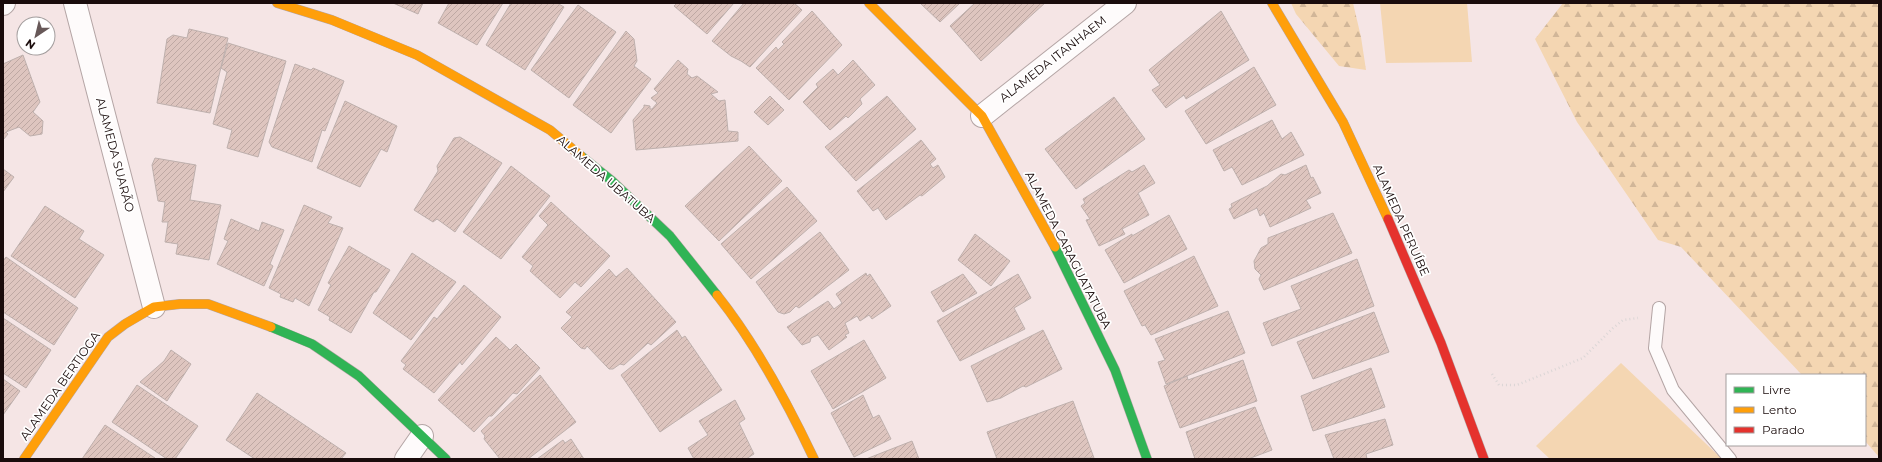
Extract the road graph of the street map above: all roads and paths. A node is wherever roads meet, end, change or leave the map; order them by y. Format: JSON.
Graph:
{"nodes":[{"id":1,"x":75,"y":3,"type":"edge"},
{"id":2,"x":277,"y":3,"type":"edge"},
{"id":3,"x":869,"y":3,"type":"edge"},
{"id":4,"x":1125,"y":3,"type":"edge"},
{"id":5,"x":1272,"y":3,"type":"edge"},
{"id":6,"x":982,"y":116,"type":"junction"},
{"id":7,"x":154,"y":307,"type":"junction"},
{"id":8,"x":1659,"y":308,"type":"dead end"},
{"id":9,"x":1658,"y":321,"type":"junction"},
{"id":10,"x":1492,"y":374,"type":"dead end"},
{"id":11,"x":422,"y":436,"type":"junction"},
{"id":12,"x":24,"y":459,"type":"edge"},
{"id":13,"x":406,"y":459,"type":"edge"},
{"id":14,"x":446,"y":459,"type":"edge"},
{"id":15,"x":814,"y":459,"type":"edge"},
{"id":16,"x":1147,"y":459,"type":"edge"},
{"id":17,"x":1484,"y":459,"type":"edge"},
{"id":18,"x":1730,"y":459,"type":"edge"}],
"edges":[{"from":1,"to":7,"type":"street","name":"ALAMEDA SUARÃO"},
{"from":2,"to":15,"type":"street","name":"ALAMEDA UBATUBA"},
{"from":3,"to":6,"type":"street","name":"ALAMEDA CARAGUATATUBA"},
{"from":4,"to":6,"type":"street","name":"ALAMEDA ITANHAEM"},
{"from":5,"to":17,"type":"street","name":"ALAMEDA PERUÍBE"},
{"from":6,"to":16,"type":"street","name":"ALAMEDA CARAGUATATUBA"},
{"from":7,"to":11,"type":"street","name":"ALAMEDA BERTIOGA"},
{"from":7,"to":12,"type":"street","name":"ALAMEDA BERTIOGA"},
{"from":8,"to":9,"type":"lane"},
{"from":9,"to":10,"type":"path"},
{"from":9,"to":18,"type":"lane"},
{"from":11,"to":13,"type":"street"},
{"from":11,"to":14,"type":"street","name":"ALAMEDA BERTIOGA"}]}
